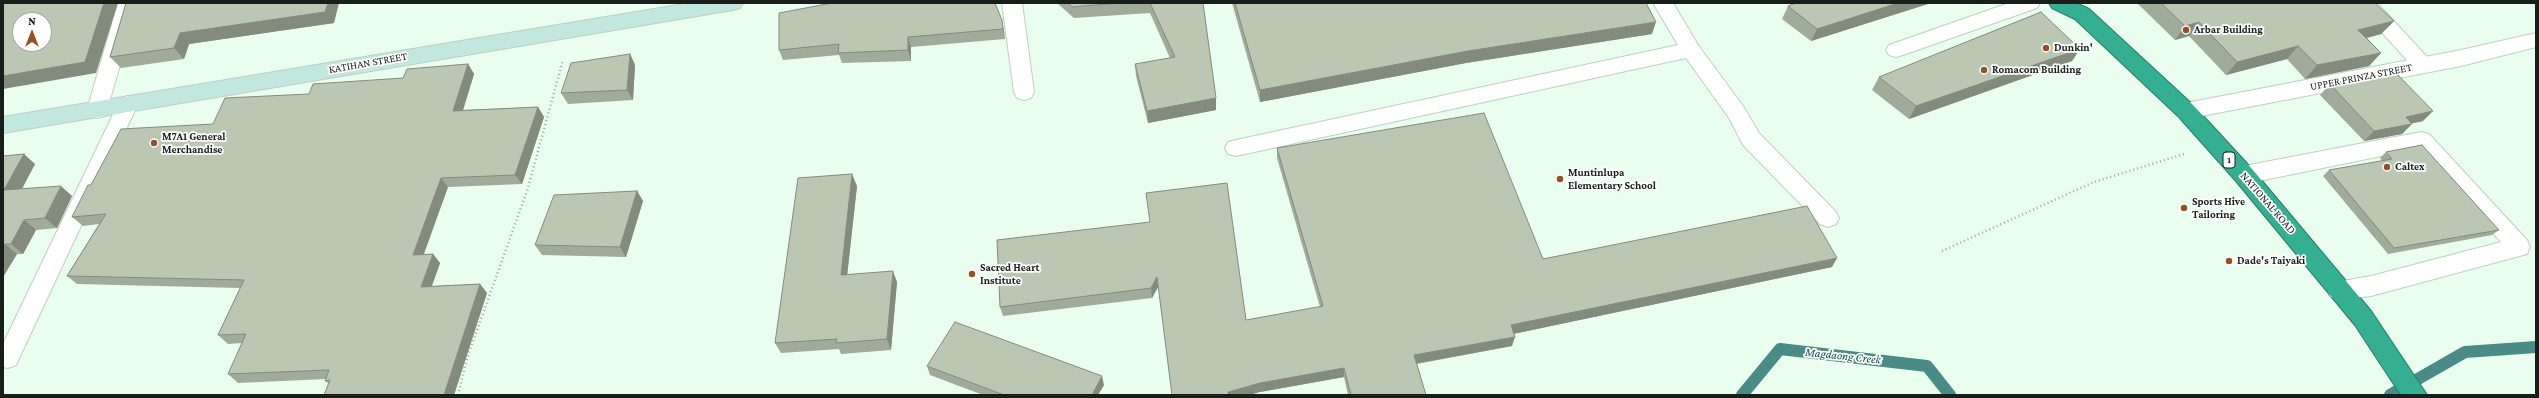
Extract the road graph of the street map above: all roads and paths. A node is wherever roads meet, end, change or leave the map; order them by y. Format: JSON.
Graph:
{"nodes":[{"id":1,"x":128,"y":3,"type":"edge"},
{"id":2,"x":732,"y":3,"type":"edge"},
{"id":3,"x":1012,"y":3,"type":"edge"},
{"id":4,"x":1663,"y":3,"type":"edge"},
{"id":5,"x":2030,"y":3,"type":"edge"},
{"id":6,"x":2059,"y":3,"type":"edge"},
{"id":7,"x":2365,"y":3,"type":"edge"},
{"id":8,"x":2081,"y":9,"type":"edge"},
{"id":9,"x":570,"y":30,"type":"junction"},
{"id":10,"x":2536,"y":40,"type":"edge"},
{"id":11,"x":1691,"y":50,"type":"junction"},
{"id":12,"x":1896,"y":50,"type":"dead end"},
{"id":13,"x":2423,"y":65,"type":"junction"},
{"id":14,"x":1024,"y":92,"type":"dead end"},
{"id":15,"x":128,"y":104,"type":"junction"},
{"id":16,"x":97,"y":110,"type":"junction"},
{"id":17,"x":2186,"y":111,"type":"junction"},
{"id":18,"x":3,"y":125,"type":"edge"},
{"id":19,"x":2215,"y":145,"type":"junction"},
{"id":20,"x":1236,"y":148,"type":"dead end"},
{"id":21,"x":2244,"y":175,"type":"junction"},
{"id":22,"x":1828,"y":218,"type":"dead end"},
{"id":23,"x":1942,"y":251,"type":"dead end"},
{"id":24,"x":2339,"y":290,"type":"junction"},
{"id":25,"x":8,"y":358,"type":"dead end"},
{"id":26,"x":458,"y":395,"type":"edge"},
{"id":27,"x":2415,"y":395,"type":"edge"}],
"edges":[{"from":1,"to":16,"type":"street"},
{"from":2,"to":9,"type":"street","name":"KATIHAN STREET"},
{"from":3,"to":14,"type":"street"},
{"from":4,"to":11,"type":"street"},
{"from":5,"to":12,"type":"street"},
{"from":6,"to":8,"type":"highway","name":"NATIONAL ROAD","number":"1"},
{"from":7,"to":13,"type":"street"},
{"from":8,"to":17,"type":"highway","name":"NATIONAL ROAD","number":"1"},
{"from":9,"to":15,"type":"street","name":"KATIHAN STREET"},
{"from":9,"to":26,"type":"path"},
{"from":10,"to":13,"type":"street","name":"UPPER PRINZA STREET"},
{"from":11,"to":20,"type":"street"},
{"from":11,"to":22,"type":"street"},
{"from":13,"to":17,"type":"street","name":"UPPER PRINZA STREET"},
{"from":15,"to":16,"type":"street","name":"KATIHAN STREET"},
{"from":15,"to":25,"type":"street"},
{"from":16,"to":18,"type":"street","name":"KATIHAN STREET"},
{"from":17,"to":19,"type":"highway","name":"NATIONAL ROAD","number":"1"},
{"from":19,"to":21,"type":"highway","name":"NATIONAL ROAD","number":"1"},
{"from":19,"to":23,"type":"path"},
{"from":21,"to":24,"type":"highway","name":"NATIONAL ROAD","number":"1"},
{"from":21,"to":24,"type":"street"},
{"from":24,"to":27,"type":"highway","name":"NATIONAL ROAD","number":"1"}]}
